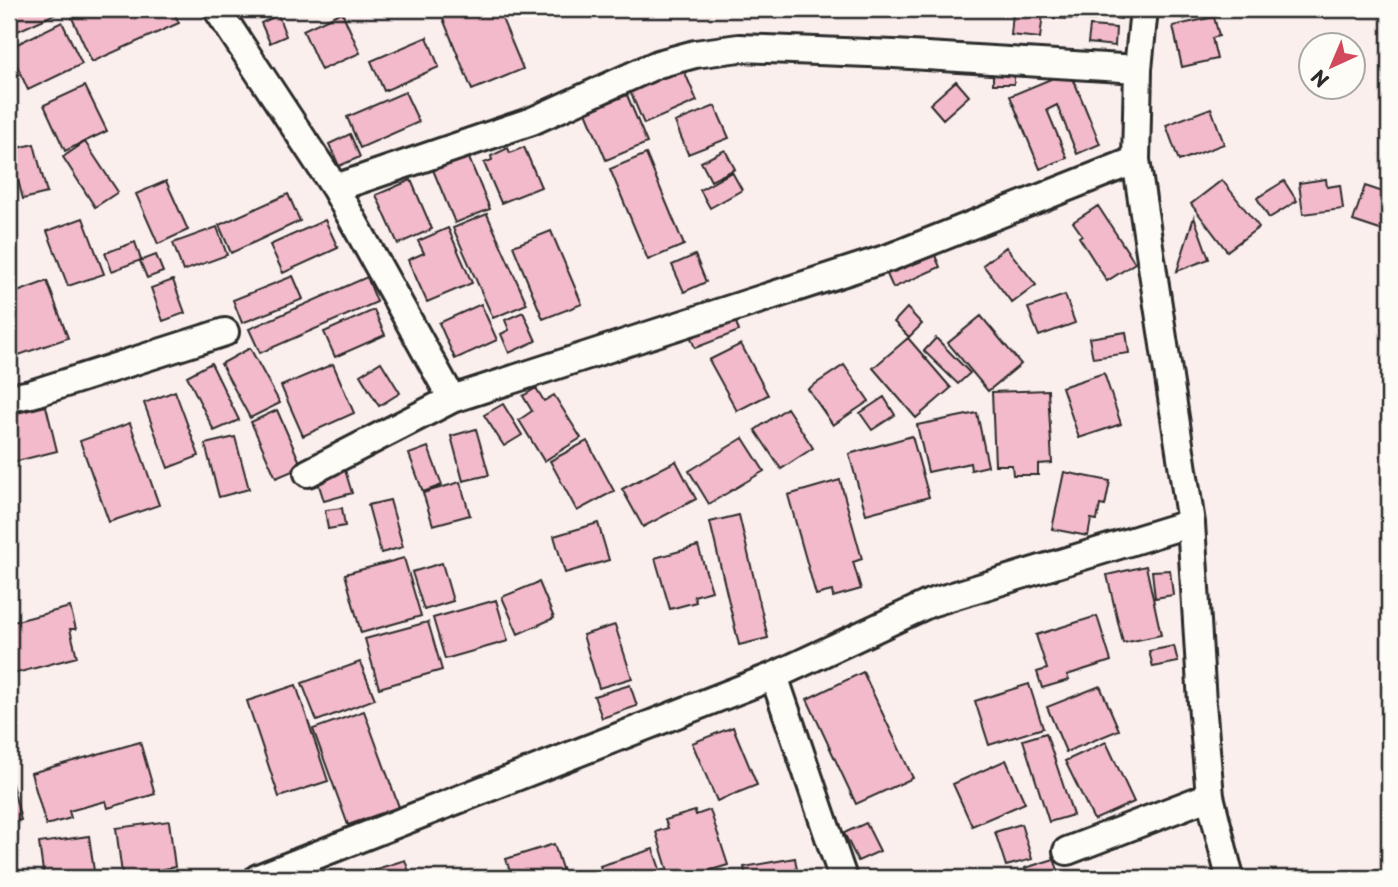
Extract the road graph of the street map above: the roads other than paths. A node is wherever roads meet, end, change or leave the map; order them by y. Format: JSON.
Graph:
{"nodes":[{"id":1,"x":217,"y":9,"type":"edge"},
{"id":2,"x":1144,"y":9,"type":"edge"},
{"id":3,"x":1138,"y":69,"type":"junction"},
{"id":4,"x":1136,"y":160,"type":"junction"},
{"id":5,"x":335,"y":188,"type":"junction"},
{"id":6,"x":225,"y":332,"type":"dead end"},
{"id":7,"x":9,"y":398,"type":"edge"},
{"id":8,"x":452,"y":399,"type":"junction"},
{"id":9,"x":308,"y":473,"type":"dead end"},
{"id":10,"x":1191,"y":523,"type":"junction"},
{"id":11,"x":774,"y":676,"type":"junction"},
{"id":12,"x":1210,"y":796,"type":"junction"},
{"id":13,"x":1067,"y":851,"type":"dead end"},
{"id":14,"x":258,"y":878,"type":"edge"},
{"id":15,"x":843,"y":878,"type":"edge"},
{"id":16,"x":1230,"y":878,"type":"edge"}],
"edges":[{"from":1,"to":5,"type":"street"},
{"from":2,"to":3,"type":"street"},
{"from":3,"to":4,"type":"street"},
{"from":3,"to":5,"type":"street"},
{"from":4,"to":8,"type":"street"},
{"from":4,"to":10,"type":"street"},
{"from":5,"to":8,"type":"street"},
{"from":6,"to":7,"type":"street"},
{"from":8,"to":9,"type":"street"},
{"from":10,"to":11,"type":"street"},
{"from":10,"to":12,"type":"street"},
{"from":11,"to":14,"type":"street"},
{"from":11,"to":15,"type":"street"},
{"from":12,"to":13,"type":"street"},
{"from":12,"to":16,"type":"street"}]}
